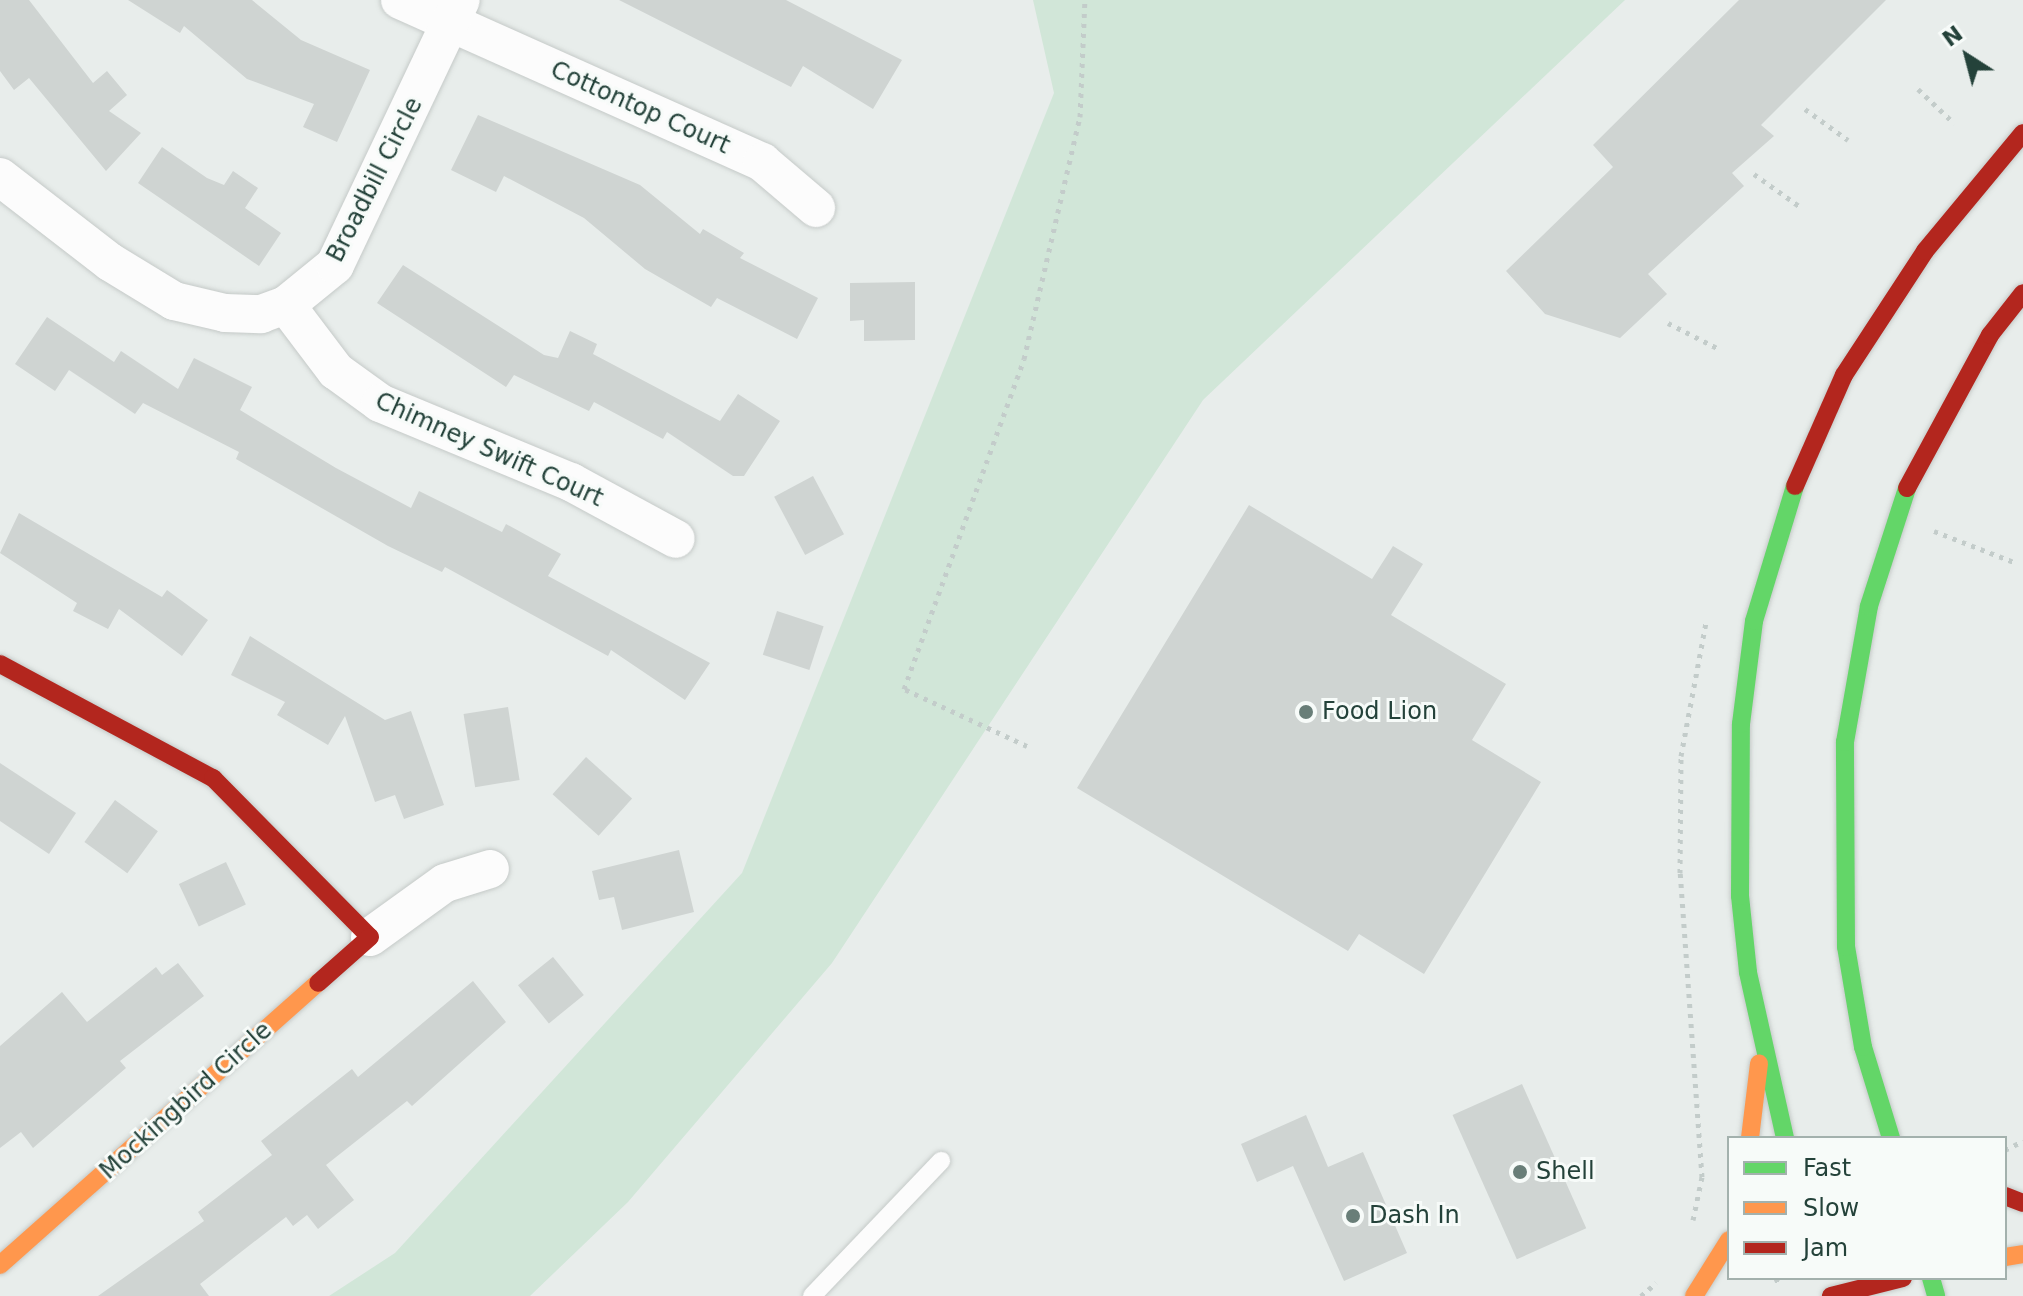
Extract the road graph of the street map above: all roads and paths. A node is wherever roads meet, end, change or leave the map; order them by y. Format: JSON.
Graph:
{"nodes":[{"id":1,"x":400,"y":0,"type":"edge"},
{"id":2,"x":1085,"y":0,"type":"edge"},
{"id":3,"x":456,"y":13,"type":"edge"},
{"id":4,"x":1918,"y":89,"type":"dead end"},
{"id":5,"x":1805,"y":109,"type":"dead end"},
{"id":6,"x":1954,"y":123,"type":"dead end"},
{"id":7,"x":2023,"y":133,"type":"edge"},
{"id":8,"x":1848,"y":140,"type":"dead end"},
{"id":9,"x":1754,"y":174,"type":"dead end"},
{"id":10,"x":0,"y":177,"type":"edge"},
{"id":11,"x":1799,"y":206,"type":"dead end"},
{"id":12,"x":816,"y":208,"type":"dead end"},
{"id":13,"x":2023,"y":293,"type":"edge"},
{"id":14,"x":286,"y":305,"type":"junction"},
{"id":15,"x":1668,"y":323,"type":"dead end"},
{"id":16,"x":1721,"y":350,"type":"dead end"},
{"id":17,"x":1926,"y":528,"type":"dead end"},
{"id":18,"x":676,"y":539,"type":"dead end"},
{"id":19,"x":2014,"y":562,"type":"dead end"},
{"id":20,"x":1706,"y":623,"type":"dead end"},
{"id":21,"x":0,"y":664,"type":"edge"},
{"id":22,"x":1027,"y":746,"type":"dead end"},
{"id":23,"x":490,"y":869,"type":"dead end"},
{"id":24,"x":370,"y":937,"type":"junction"},
{"id":25,"x":1762,"y":1046,"type":"junction"},
{"id":26,"x":1863,"y":1047,"type":"junction"},
{"id":27,"x":1905,"y":1118,"type":"dead end"},
{"id":28,"x":1750,"y":1136,"type":"edge"},
{"id":29,"x":1784,"y":1136,"type":"edge"},
{"id":30,"x":1890,"y":1136,"type":"edge"},
{"id":31,"x":941,"y":1161,"type":"dead end"},
{"id":32,"x":1691,"y":1228,"type":"dead end"},
{"id":33,"x":1727,"y":1243,"type":"edge"},
{"id":34,"x":0,"y":1265,"type":"edge"},
{"id":35,"x":1663,"y":1278,"type":"dead end"},
{"id":36,"x":1777,"y":1280,"type":"edge"},
{"id":37,"x":1895,"y":1280,"type":"edge"},
{"id":38,"x":1779,"y":1285,"type":"dead end"},
{"id":39,"x":812,"y":1296,"type":"edge"},
{"id":40,"x":1641,"y":1296,"type":"edge"},
{"id":41,"x":1694,"y":1296,"type":"edge"},
{"id":42,"x":1831,"y":1296,"type":"edge"}],
"edges":[{"from":1,"to":3,"type":"street","name":"Cottontop Court"},
{"from":2,"to":22,"type":"path"},
{"from":3,"to":12,"type":"street","name":"Cottontop Court"},
{"from":3,"to":14,"type":"street","name":"Broadbill Circle"},
{"from":4,"to":6,"type":"path"},
{"from":5,"to":8,"type":"path"},
{"from":7,"to":25,"type":"main road"},
{"from":9,"to":11,"type":"path"},
{"from":10,"to":14,"type":"street","name":"Broadbill Circle"},
{"from":13,"to":26,"type":"main road"},
{"from":14,"to":18,"type":"street","name":"Chimney Swift Court"},
{"from":15,"to":16,"type":"path"},
{"from":17,"to":19,"type":"path"},
{"from":20,"to":32,"type":"path"},
{"from":21,"to":24,"type":"main road"},
{"from":23,"to":24,"type":"street","name":"Mockingbird Circle"},
{"from":24,"to":34,"type":"main road","name":"Mockingbird Circle"},
{"from":25,"to":28,"type":"main road"},
{"from":25,"to":29,"type":"main road"},
{"from":26,"to":27,"type":"main road"},
{"from":26,"to":30,"type":"main road"},
{"from":31,"to":39,"type":"lane"},
{"from":33,"to":41,"type":"main road"},
{"from":35,"to":40,"type":"path"},
{"from":36,"to":38,"type":"path"},
{"from":37,"to":42,"type":"main road"}]}
